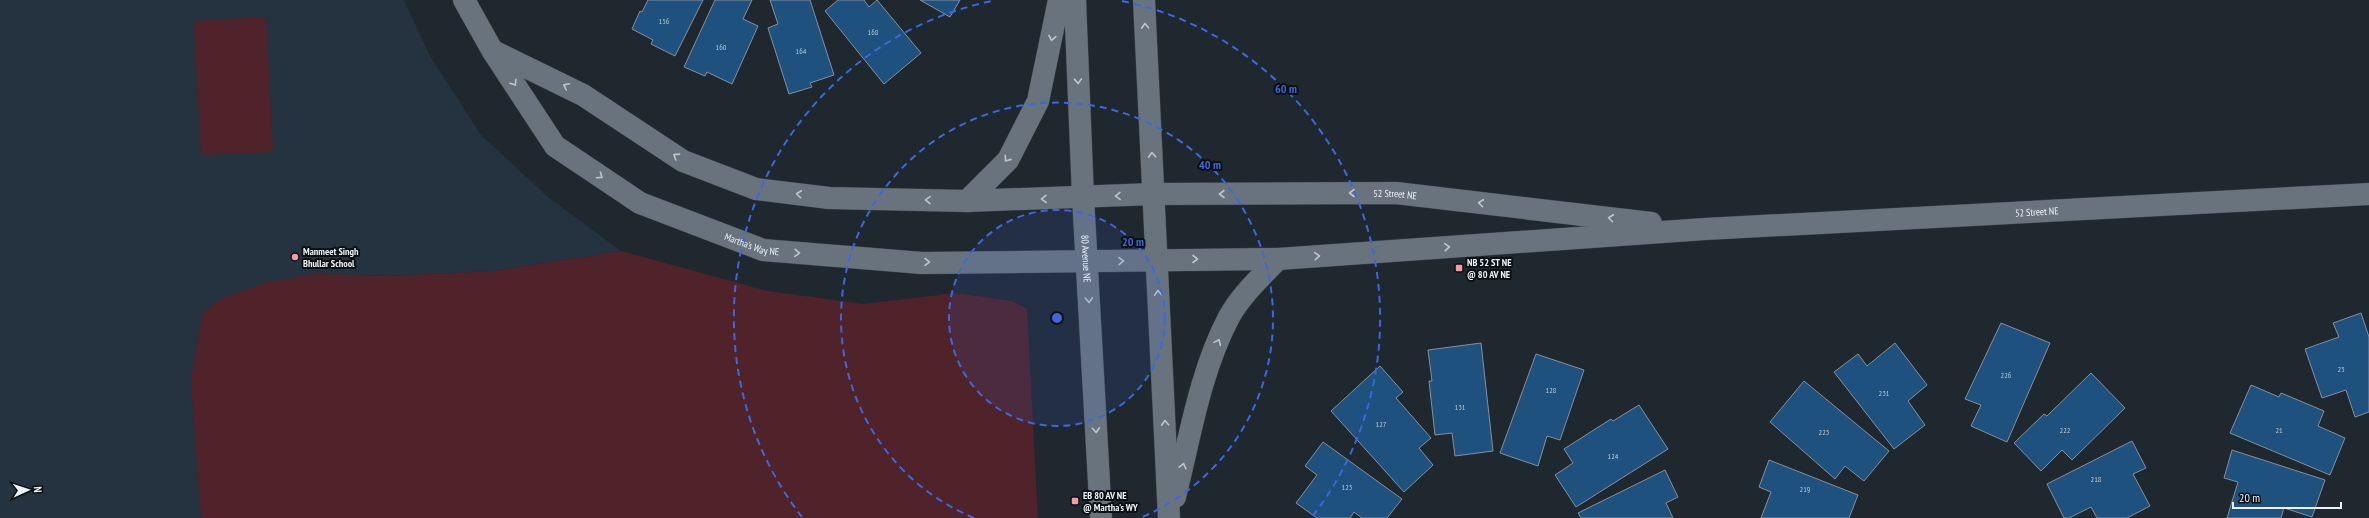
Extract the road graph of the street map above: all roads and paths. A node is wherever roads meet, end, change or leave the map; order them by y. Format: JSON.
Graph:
{"nodes":[{"id":1,"x":464,"y":0,"type":"edge"},
{"id":2,"x":1059,"y":0,"type":"edge"},
{"id":3,"x":1074,"y":0,"type":"edge"},
{"id":4,"x":1144,"y":0,"type":"edge"},
{"id":5,"x":492,"y":50,"type":"junction"},
{"id":6,"x":1154,"y":194,"type":"junction"},
{"id":7,"x":2369,"y":194,"type":"edge"},
{"id":8,"x":1083,"y":197,"type":"junction"},
{"id":9,"x":967,"y":202,"type":"junction"},
{"id":10,"x":1705,"y":229,"type":"junction"},
{"id":11,"x":1278,"y":259,"type":"junction"},
{"id":12,"x":1156,"y":260,"type":"junction"},
{"id":13,"x":1087,"y":262,"type":"junction"},
{"id":14,"x":1101,"y":518,"type":"edge"},
{"id":15,"x":1170,"y":518,"type":"edge"}],
"edges":[{"from":1,"to":5,"type":"street","name":"Martha's Way NE"},
{"from":2,"to":9,"type":"street","one_way":true},
{"from":3,"to":8,"type":"street","name":"80 Avenue NE","one_way":true},
{"from":6,"to":4,"type":"street","one_way":true},
{"from":9,"to":5,"type":"street","one_way":true},
{"from":5,"to":13,"type":"street","name":"Martha's Way NE","one_way":true},
{"from":6,"to":8,"type":"street","name":"52 Street NE","one_way":true},
{"from":10,"to":6,"type":"street","name":"52 Street NE","one_way":true},
{"from":6,"to":12,"type":"street"},
{"from":7,"to":10,"type":"street","name":"52 Street NE"},
{"from":8,"to":9,"type":"street","one_way":true},
{"from":8,"to":13,"type":"street","name":"80 Avenue NE"},
{"from":11,"to":10,"type":"street","name":"52 Street NE","one_way":true},
{"from":12,"to":11,"type":"street","name":"52 Street NE","one_way":true},
{"from":15,"to":11,"type":"street","one_way":true},
{"from":13,"to":12,"type":"street","name":"52 Street NE","one_way":true},
{"from":15,"to":12,"type":"street","one_way":true},
{"from":13,"to":14,"type":"street","name":"80 Avenue NE","one_way":true}]}
